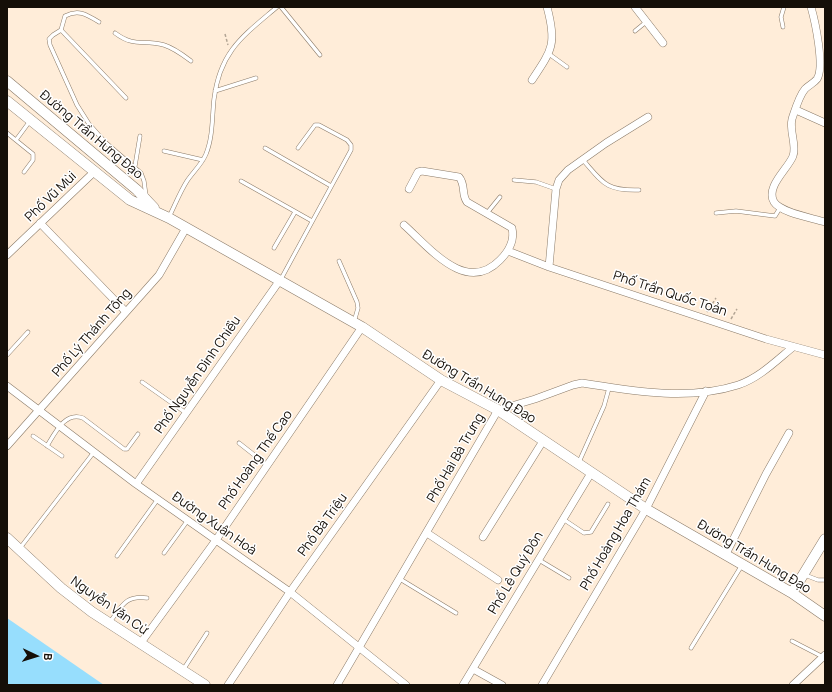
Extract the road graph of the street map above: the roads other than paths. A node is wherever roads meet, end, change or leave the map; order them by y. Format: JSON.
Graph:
{"nodes":[{"id":1,"x":277,"y":7,"type":"edge"},
{"id":2,"x":280,"y":7,"type":"edge"},
{"id":3,"x":547,"y":7,"type":"edge"},
{"id":4,"x":635,"y":7,"type":"edge"},
{"id":5,"x":784,"y":7,"type":"edge"},
{"id":6,"x":811,"y":7,"type":"edge"},
{"id":7,"x":647,"y":21,"type":"junction"},
{"id":8,"x":99,"y":22,"type":"dead end"},
{"id":9,"x":783,"y":27,"type":"dead end"},
{"id":10,"x":61,"y":30,"type":"junction"},
{"id":11,"x":635,"y":31,"type":"dead end"},
{"id":12,"x":115,"y":33,"type":"dead end"},
{"id":13,"x":663,"y":43,"type":"dead end"},
{"id":14,"x":822,"y":47,"type":"edge"},
{"id":15,"x":549,"y":54,"type":"junction"},
{"id":16,"x":320,"y":55,"type":"dead end"},
{"id":17,"x":192,"y":61,"type":"dead end"},
{"id":18,"x":567,"y":67,"type":"dead end"},
{"id":19,"x":256,"y":78,"type":"dead end"},
{"id":20,"x":7,"y":80,"type":"edge"},
{"id":21,"x":532,"y":80,"type":"dead end"},
{"id":22,"x":215,"y":91,"type":"junction"},
{"id":23,"x":126,"y":98,"type":"dead end"},
{"id":24,"x":7,"y":101,"type":"edge"},
{"id":25,"x":796,"y":110,"type":"junction"},
{"id":26,"x":648,"y":117,"type":"dead end"},
{"id":27,"x":30,"y":120,"type":"junction"},
{"id":28,"x":825,"y":124,"type":"edge"},
{"id":29,"x":7,"y":133,"type":"edge"},
{"id":30,"x":140,"y":136,"type":"dead end"},
{"id":31,"x":16,"y":140,"type":"junction"},
{"id":32,"x":265,"y":148,"type":"dead end"},
{"id":33,"x":298,"y":148,"type":"dead end"},
{"id":34,"x":164,"y":151,"type":"dead end"},
{"id":35,"x":203,"y":160,"type":"junction"},
{"id":36,"x":583,"y":160,"type":"junction"},
{"id":37,"x":135,"y":166,"type":"junction"},
{"id":38,"x":24,"y":172,"type":"dead end"},
{"id":39,"x":94,"y":172,"type":"junction"},
{"id":40,"x":514,"y":180,"type":"dead end"},
{"id":41,"x":240,"y":181,"type":"dead end"},
{"id":42,"x":331,"y":186,"type":"junction"},
{"id":43,"x":409,"y":189,"type":"dead end"},
{"id":44,"x":556,"y":189,"type":"junction"},
{"id":45,"x":639,"y":190,"type":"dead end"},
{"id":46,"x":500,"y":197,"type":"dead end"},
{"id":47,"x":146,"y":200,"type":"junction"},
{"id":48,"x":780,"y":208,"type":"junction"},
{"id":49,"x":157,"y":211,"type":"junction"},
{"id":50,"x":295,"y":212,"type":"junction"},
{"id":51,"x":487,"y":213,"type":"junction"},
{"id":52,"x":716,"y":213,"type":"dead end"},
{"id":53,"x":169,"y":218,"type":"junction"},
{"id":54,"x":312,"y":221,"type":"junction"},
{"id":55,"x":825,"y":222,"type":"edge"},
{"id":56,"x":40,"y":223,"type":"junction"},
{"id":57,"x":404,"y":225,"type":"dead end"},
{"id":58,"x":186,"y":228,"type":"junction"},
{"id":59,"x":274,"y":248,"type":"dead end"},
{"id":60,"x":508,"y":252,"type":"junction"},
{"id":61,"x":7,"y":255,"type":"edge"},
{"id":62,"x":339,"y":262,"type":"dead end"},
{"id":63,"x":549,"y":267,"type":"junction"},
{"id":64,"x":280,"y":280,"type":"junction"},
{"id":65,"x":126,"y":312,"type":"junction"},
{"id":66,"x":358,"y":325,"type":"junction"},
{"id":67,"x":28,"y":332,"type":"dead end"},
{"id":68,"x":793,"y":347,"type":"junction"},
{"id":69,"x":7,"y":355,"type":"edge"},
{"id":70,"x":825,"y":355,"type":"edge"},
{"id":71,"x":441,"y":380,"type":"junction"},
{"id":72,"x":142,"y":382,"type":"dead end"},
{"id":73,"x":7,"y":386,"type":"edge"},
{"id":74,"x":609,"y":388,"type":"junction"},
{"id":75,"x":706,"y":391,"type":"junction"},
{"id":76,"x":498,"y":410,"type":"junction"},
{"id":77,"x":40,"y":412,"type":"junction"},
{"id":78,"x":186,"y":413,"type":"junction"},
{"id":79,"x":59,"y":426,"type":"junction"},
{"id":80,"x":789,"y":433,"type":"dead end"},
{"id":81,"x":138,"y":434,"type":"dead end"},
{"id":82,"x":33,"y":436,"type":"dead end"},
{"id":83,"x":543,"y":441,"type":"junction"},
{"id":84,"x":239,"y":443,"type":"dead end"},
{"id":85,"x":7,"y":446,"type":"edge"},
{"id":86,"x":47,"y":446,"type":"junction"},
{"id":87,"x":94,"y":452,"type":"junction"},
{"id":88,"x":62,"y":456,"type":"dead end"},
{"id":89,"x":268,"y":465,"type":"junction"},
{"id":90,"x":578,"y":465,"type":"junction"},
{"id":91,"x":591,"y":474,"type":"junction"},
{"id":92,"x":136,"y":484,"type":"junction"},
{"id":93,"x":158,"y":499,"type":"junction"},
{"id":94,"x":608,"y":504,"type":"dead end"},
{"id":95,"x":646,"y":509,"type":"junction"},
{"id":96,"x":563,"y":519,"type":"junction"},
{"id":97,"x":188,"y":520,"type":"junction"},
{"id":98,"x":427,"y":533,"type":"junction"},
{"id":99,"x":483,"y":537,"type":"dead end"},
{"id":100,"x":7,"y":538,"type":"edge"},
{"id":101,"x":825,"y":539,"type":"edge"},
{"id":102,"x":216,"y":540,"type":"junction"},
{"id":103,"x":19,"y":549,"type":"junction"},
{"id":104,"x":164,"y":553,"type":"dead end"},
{"id":105,"x":726,"y":554,"type":"junction"},
{"id":106,"x":117,"y":556,"type":"dead end"},
{"id":107,"x":538,"y":560,"type":"junction"},
{"id":108,"x":743,"y":564,"type":"junction"},
{"id":109,"x":803,"y":575,"type":"junction"},
{"id":110,"x":569,"y":578,"type":"dead end"},
{"id":111,"x":400,"y":579,"type":"junction"},
{"id":112,"x":498,"y":580,"type":"dead end"},
{"id":113,"x":825,"y":580,"type":"edge"},
{"id":114,"x":290,"y":592,"type":"junction"},
{"id":115,"x":792,"y":593,"type":"junction"},
{"id":116,"x":147,"y":598,"type":"dead end"},
{"id":117,"x":456,"y":613,"type":"dead end"},
{"id":118,"x":825,"y":616,"type":"edge"},
{"id":119,"x":108,"y":624,"type":"junction"},
{"id":120,"x":207,"y":634,"type":"dead end"},
{"id":121,"x":792,"y":641,"type":"dead end"},
{"id":122,"x":140,"y":644,"type":"junction"},
{"id":123,"x":360,"y":648,"type":"junction"},
{"id":124,"x":691,"y":648,"type":"dead end"},
{"id":125,"x":824,"y":657,"type":"edge"},
{"id":126,"x":473,"y":669,"type":"junction"},
{"id":127,"x":183,"y":671,"type":"junction"},
{"id":128,"x":205,"y":685,"type":"edge"},
{"id":129,"x":228,"y":685,"type":"edge"},
{"id":130,"x":337,"y":685,"type":"edge"},
{"id":131,"x":406,"y":685,"type":"edge"},
{"id":132,"x":463,"y":685,"type":"edge"},
{"id":133,"x":502,"y":685,"type":"edge"},
{"id":134,"x":542,"y":685,"type":"edge"},
{"id":135,"x":793,"y":685,"type":"edge"}],
"edges":[{"from":1,"to":22,"type":"lane"},
{"from":2,"to":16,"type":"lane"},
{"from":3,"to":15,"type":"street"},
{"from":4,"to":7,"type":"street"},
{"from":5,"to":9,"type":"lane"},
{"from":6,"to":14,"type":"street"},
{"from":7,"to":11,"type":"lane"},
{"from":7,"to":13,"type":"street"},
{"from":8,"to":10,"type":"lane"},
{"from":10,"to":23,"type":"lane"},
{"from":10,"to":37,"type":"lane"},
{"from":12,"to":17,"type":"lane"},
{"from":14,"to":25,"type":"street"},
{"from":15,"to":18,"type":"lane"},
{"from":15,"to":21,"type":"street"},
{"from":19,"to":22,"type":"lane"},
{"from":20,"to":47,"type":"street","name":"Đường Trần Hưng Đạo"},
{"from":22,"to":35,"type":"lane"},
{"from":24,"to":27,"type":"street","name":"Đường Trần Hưng Đạo"},
{"from":25,"to":28,"type":"street"},
{"from":25,"to":48,"type":"street"},
{"from":26,"to":36,"type":"street"},
{"from":27,"to":31,"type":"lane"},
{"from":27,"to":39,"type":"street","name":"Đường Trần Hưng Đạo"},
{"from":29,"to":31,"type":"lane"},
{"from":30,"to":37,"type":"lane"},
{"from":31,"to":38,"type":"lane"},
{"from":32,"to":42,"type":"lane"},
{"from":33,"to":42,"type":"lane"},
{"from":34,"to":35,"type":"lane"},
{"from":35,"to":53,"type":"lane"},
{"from":36,"to":44,"type":"street"},
{"from":36,"to":45,"type":"lane"},
{"from":37,"to":47,"type":"lane"},
{"from":39,"to":49,"type":"street","name":"Đường Trần Hưng Đạo"},
{"from":39,"to":56,"type":"street","name":"Phố Vũ Mùi"},
{"from":40,"to":44,"type":"lane"},
{"from":41,"to":50,"type":"lane"},
{"from":42,"to":54,"type":"lane"},
{"from":43,"to":51,"type":"street"},
{"from":44,"to":63,"type":"street"},
{"from":46,"to":51,"type":"lane"},
{"from":47,"to":49,"type":"street","name":"Đường Trần Hưng Đạo"},
{"from":48,"to":52,"type":"lane"},
{"from":48,"to":55,"type":"street"},
{"from":49,"to":53,"type":"street","name":"Đường Trần Hưng Đạo"},
{"from":50,"to":54,"type":"lane"},
{"from":50,"to":59,"type":"lane"},
{"from":51,"to":60,"type":"street"},
{"from":53,"to":58,"type":"street","name":"Đường Trần Hưng Đạo"},
{"from":54,"to":64,"type":"lane"},
{"from":56,"to":61,"type":"street","name":"Phố Vũ Mùi"},
{"from":56,"to":65,"type":"street"},
{"from":57,"to":60,"type":"street"},
{"from":58,"to":64,"type":"street","name":"Đường Trần Hưng Đạo"},
{"from":58,"to":65,"type":"street","name":"Phố Lý Thánh Tông"},
{"from":60,"to":63,"type":"street","name":"Phố Trần Quốc Toản"},
{"from":62,"to":66,"type":"lane"},
{"from":63,"to":68,"type":"street","name":"Phố Trần Quốc Toản"},
{"from":64,"to":66,"type":"street","name":"Đường Trần Hưng Đạo"},
{"from":64,"to":78,"type":"street","name":"Phố Nguyễn Đình Chiểu"},
{"from":65,"to":77,"type":"street","name":"Phố Lý Thánh Tông"},
{"from":66,"to":71,"type":"street","name":"Đường Trần Hưng Đạo"},
{"from":66,"to":89,"type":"street","name":"Phố Hoàng Thế Cao"},
{"from":67,"to":69,"type":"lane"},
{"from":68,"to":70,"type":"street","name":"Phố Trần Quốc Toản"},
{"from":68,"to":75,"type":"street","name":"Phố Hai Bà Trưng"},
{"from":71,"to":76,"type":"street","name":"Đường Trần Hưng Đạo"},
{"from":71,"to":114,"type":"street","name":"Phố Bà Triệu"},
{"from":72,"to":78,"type":"lane"},
{"from":73,"to":77,"type":"street","name":"Đường Xuân Hoà"},
{"from":74,"to":75,"type":"street","name":"Phố Hai Bà Trưng"},
{"from":74,"to":76,"type":"street","name":"Phố Hai Bà Trưng"},
{"from":74,"to":90,"type":"lane"},
{"from":75,"to":95,"type":"street","name":"Phố Hoàng Hoa Thám"},
{"from":76,"to":83,"type":"street","name":"Đường Trần Hưng Đạo"},
{"from":76,"to":98,"type":"street","name":"Phố Hai Bà Trưng"},
{"from":77,"to":79,"type":"street","name":"Đường Xuân Hoà"},
{"from":77,"to":85,"type":"street","name":"Phố Lý Thánh Tông"},
{"from":78,"to":92,"type":"street","name":"Phố Nguyễn Đình Chiểu"},
{"from":79,"to":81,"type":"lane"},
{"from":79,"to":86,"type":"lane"},
{"from":79,"to":87,"type":"street","name":"Đường Xuân Hoà"},
{"from":80,"to":105,"type":"street"},
{"from":82,"to":86,"type":"lane"},
{"from":83,"to":90,"type":"street","name":"Đường Trần Hưng Đạo"},
{"from":83,"to":99,"type":"street"},
{"from":84,"to":89,"type":"lane"},
{"from":86,"to":88,"type":"lane"},
{"from":87,"to":92,"type":"street","name":"Đường Xuân Hoà"},
{"from":87,"to":103,"type":"lane"},
{"from":89,"to":102,"type":"street","name":"Phố Hoàng Thế Cao"},
{"from":90,"to":91,"type":"street","name":"Đường Trần Hưng Đạo"},
{"from":91,"to":95,"type":"street","name":"Đường Trần Hưng Đạo"},
{"from":91,"to":96,"type":"street","name":"Phố Lê Quý Đôn"},
{"from":92,"to":93,"type":"street","name":"Đường Xuân Hoà"},
{"from":93,"to":97,"type":"street","name":"Đường Xuân Hoà"},
{"from":93,"to":106,"type":"lane"},
{"from":94,"to":96,"type":"lane"},
{"from":95,"to":105,"type":"street","name":"Đường Trần Hưng Đạo"},
{"from":95,"to":134,"type":"street","name":"Phố Hoàng Hoa Thám"},
{"from":96,"to":107,"type":"street","name":"Phố Lê Quý Đôn"},
{"from":97,"to":102,"type":"street","name":"Đường Xuân Hoà"},
{"from":97,"to":104,"type":"lane"},
{"from":98,"to":111,"type":"street","name":"Phố Hai Bà Trưng"},
{"from":98,"to":112,"type":"street"},
{"from":100,"to":103,"type":"street","name":"Nguyễn Văn Cừ"},
{"from":101,"to":109,"type":"street"},
{"from":102,"to":114,"type":"street","name":"Đường Xuân Hoà"},
{"from":102,"to":122,"type":"street","name":"Phố Hoàng Thế Cao"},
{"from":103,"to":119,"type":"street","name":"Nguyễn Văn Cừ"},
{"from":105,"to":108,"type":"street","name":"Đường Trần Hưng Đạo"},
{"from":107,"to":110,"type":"lane"},
{"from":107,"to":126,"type":"street","name":"Phố Lê Quý Đôn"},
{"from":108,"to":115,"type":"street","name":"Đường Trần Hưng Đạo"},
{"from":108,"to":124,"type":"lane"},
{"from":109,"to":113,"type":"lane"},
{"from":109,"to":115,"type":"street"},
{"from":111,"to":117,"type":"lane"},
{"from":111,"to":123,"type":"street","name":"Phố Hai Bà Trưng"},
{"from":114,"to":123,"type":"street","name":"Đường Xuân Hoà"},
{"from":114,"to":129,"type":"street","name":"Phố Bà Triệu"},
{"from":115,"to":118,"type":"street","name":"Đường Trần Hưng Đạo"},
{"from":116,"to":119,"type":"lane"},
{"from":119,"to":122,"type":"street","name":"Nguyễn Văn Cừ"},
{"from":120,"to":127,"type":"lane"},
{"from":121,"to":125,"type":"lane"},
{"from":122,"to":127,"type":"street","name":"Nguyễn Văn Cừ"},
{"from":123,"to":130,"type":"street","name":"Phố Hai Bà Trưng"},
{"from":123,"to":131,"type":"street","name":"Đường Xuân Hoà"},
{"from":125,"to":135,"type":"street"},
{"from":126,"to":132,"type":"street","name":"Phố Lê Quý Đôn"},
{"from":126,"to":133,"type":"street"},
{"from":127,"to":128,"type":"street","name":"Nguyễn Văn Cừ"}]}
